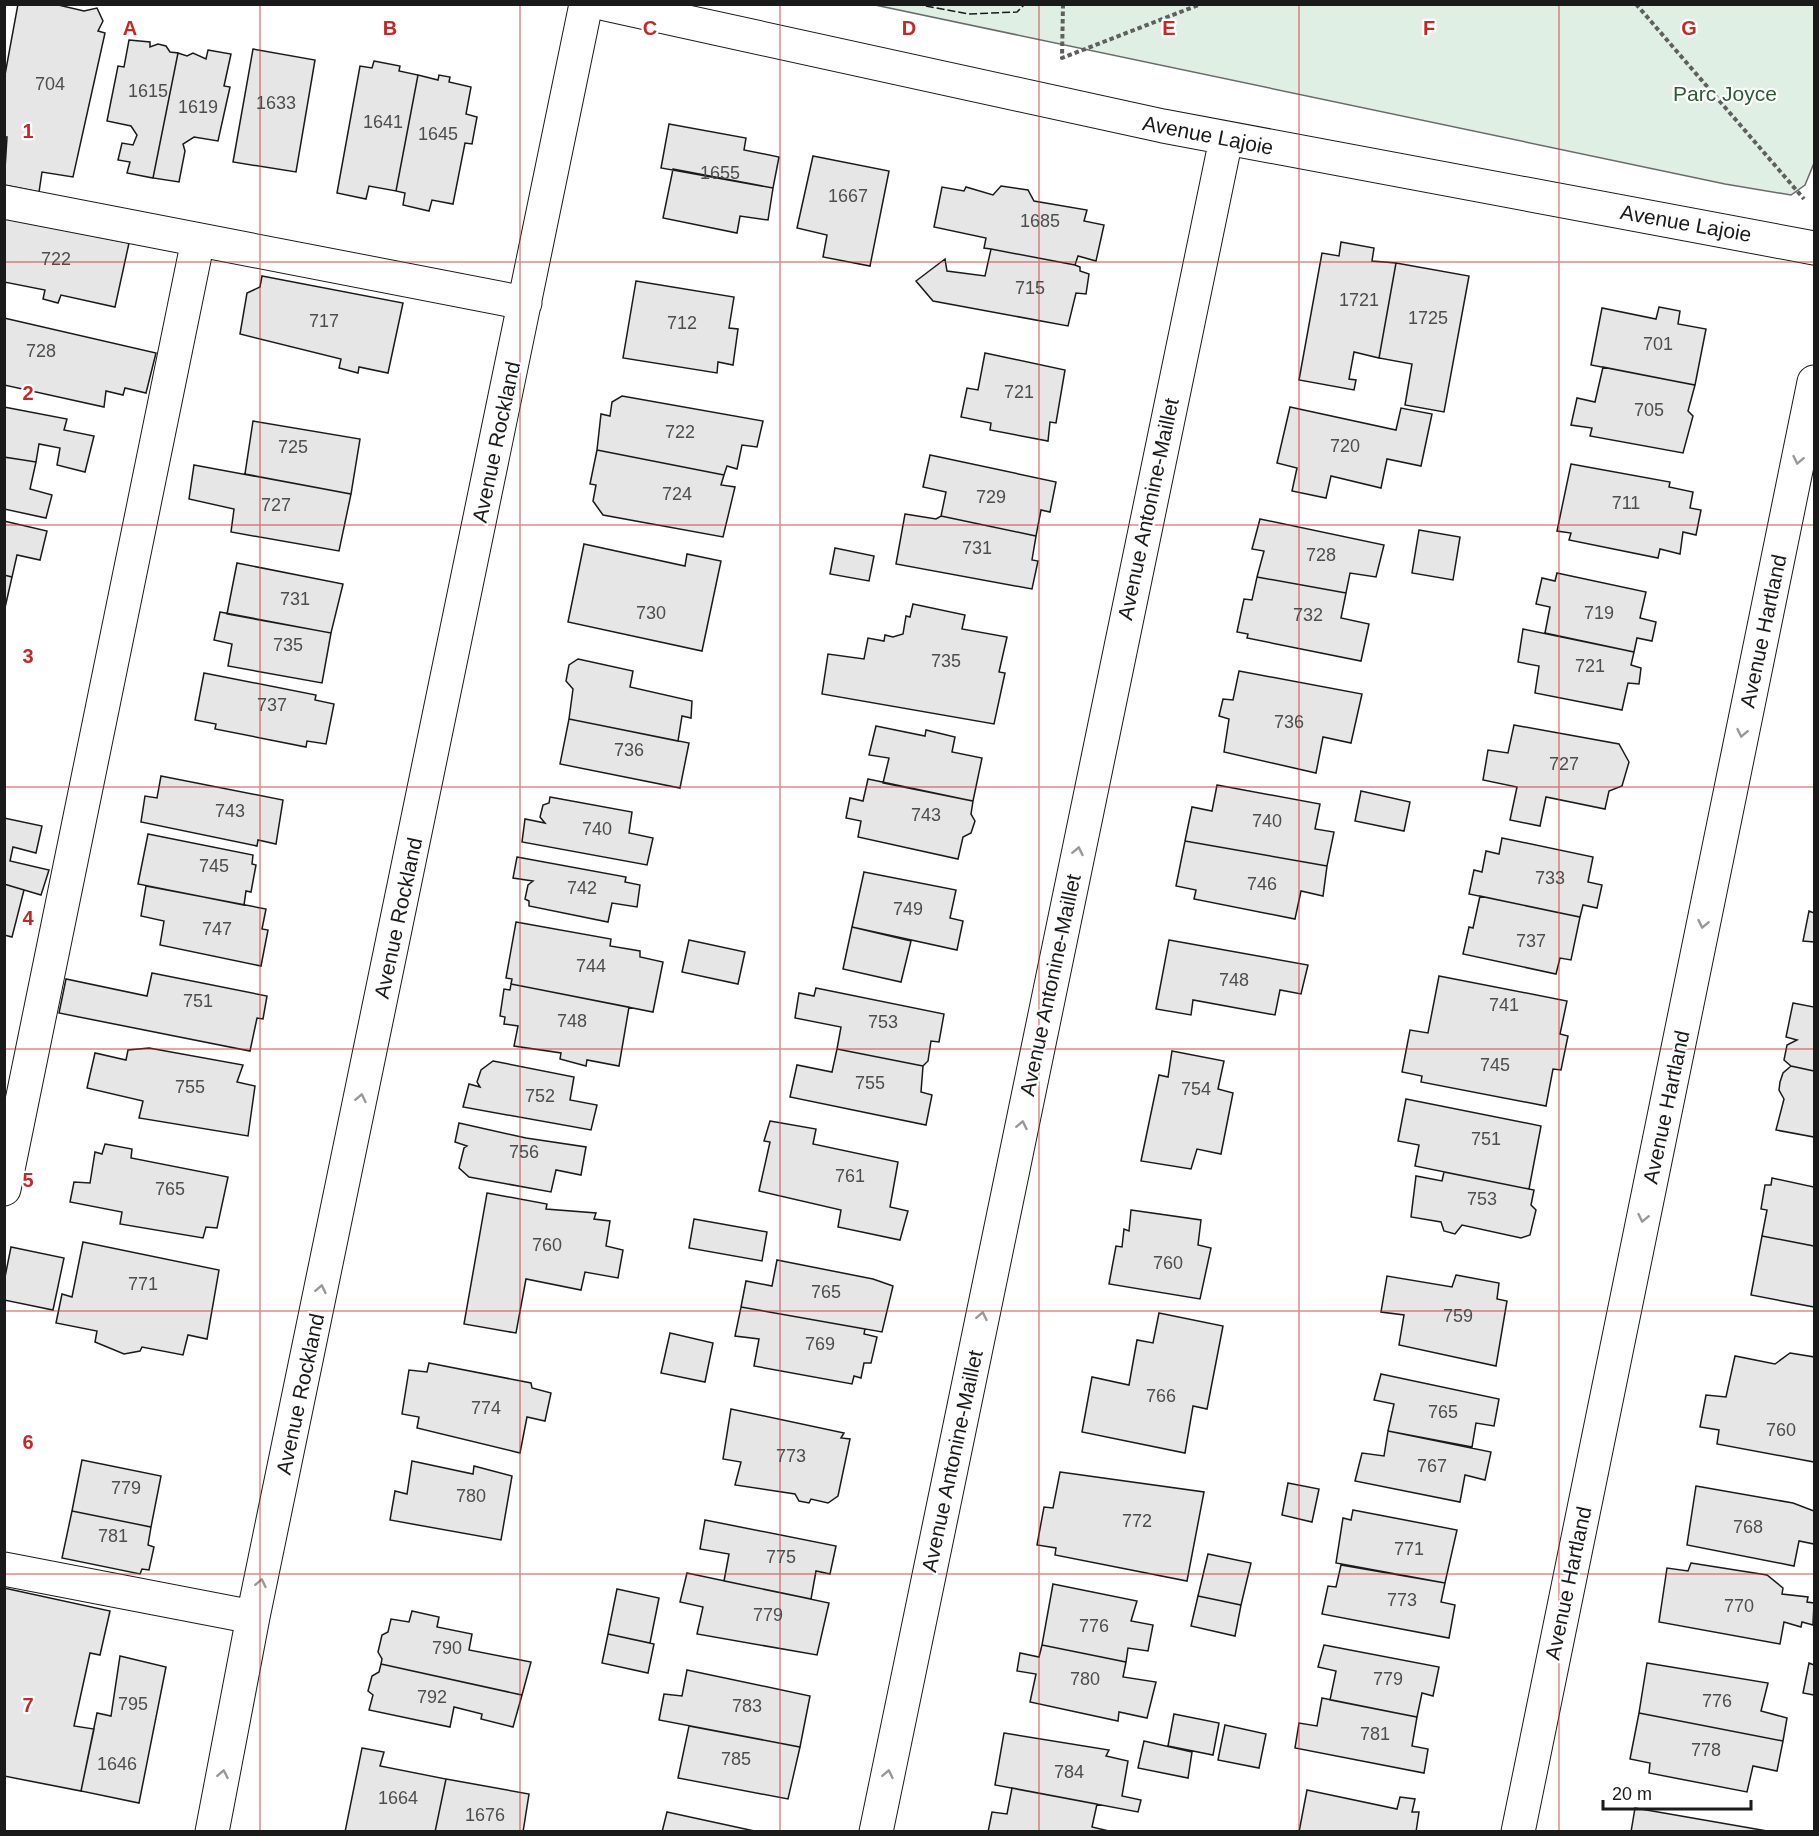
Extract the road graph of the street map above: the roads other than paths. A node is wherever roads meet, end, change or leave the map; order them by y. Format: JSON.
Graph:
{"nodes":[{"id":1,"x":586,"y":4,"type":"edge"},
{"id":2,"x":605,"y":4,"type":"edge"},
{"id":3,"x":1226,"y":139,"type":"junction"},
{"id":4,"x":4,"y":202,"type":"edge"},
{"id":5,"x":198,"y":240,"type":"junction"},
{"id":6,"x":1815,"y":248,"type":"edge"},
{"id":7,"x":525,"y":303,"type":"junction"},
{"id":8,"x":1815,"y":382,"type":"edge"},
{"id":9,"x":4,"y":1189,"type":"edge"},
{"id":10,"x":4,"y":1569,"type":"edge"},
{"id":11,"x":254,"y":1617,"type":"junction"},
{"id":12,"x":212,"y":1832,"type":"edge"},
{"id":13,"x":876,"y":1832,"type":"edge"},
{"id":14,"x":1518,"y":1832,"type":"edge"}],
"edges":[{"from":1,"to":7,"type":"street","name":"Avenue Rockland"},
{"from":2,"to":3,"type":"street","name":"Avenue Lajoie"},
{"from":3,"to":6,"type":"street","name":"Avenue Lajoie"},
{"from":13,"to":3,"type":"street","name":"Avenue Antonine-Maillet","one_way":true},
{"from":4,"to":5,"type":"street"},
{"from":5,"to":7,"type":"street"},
{"from":5,"to":9,"type":"street"},
{"from":11,"to":7,"type":"street","name":"Avenue Rockland","one_way":true},
{"from":8,"to":14,"type":"street","name":"Avenue Hartland","one_way":true},
{"from":10,"to":11,"type":"street"},
{"from":12,"to":11,"type":"street","name":"Avenue Rockland","one_way":true}]}
